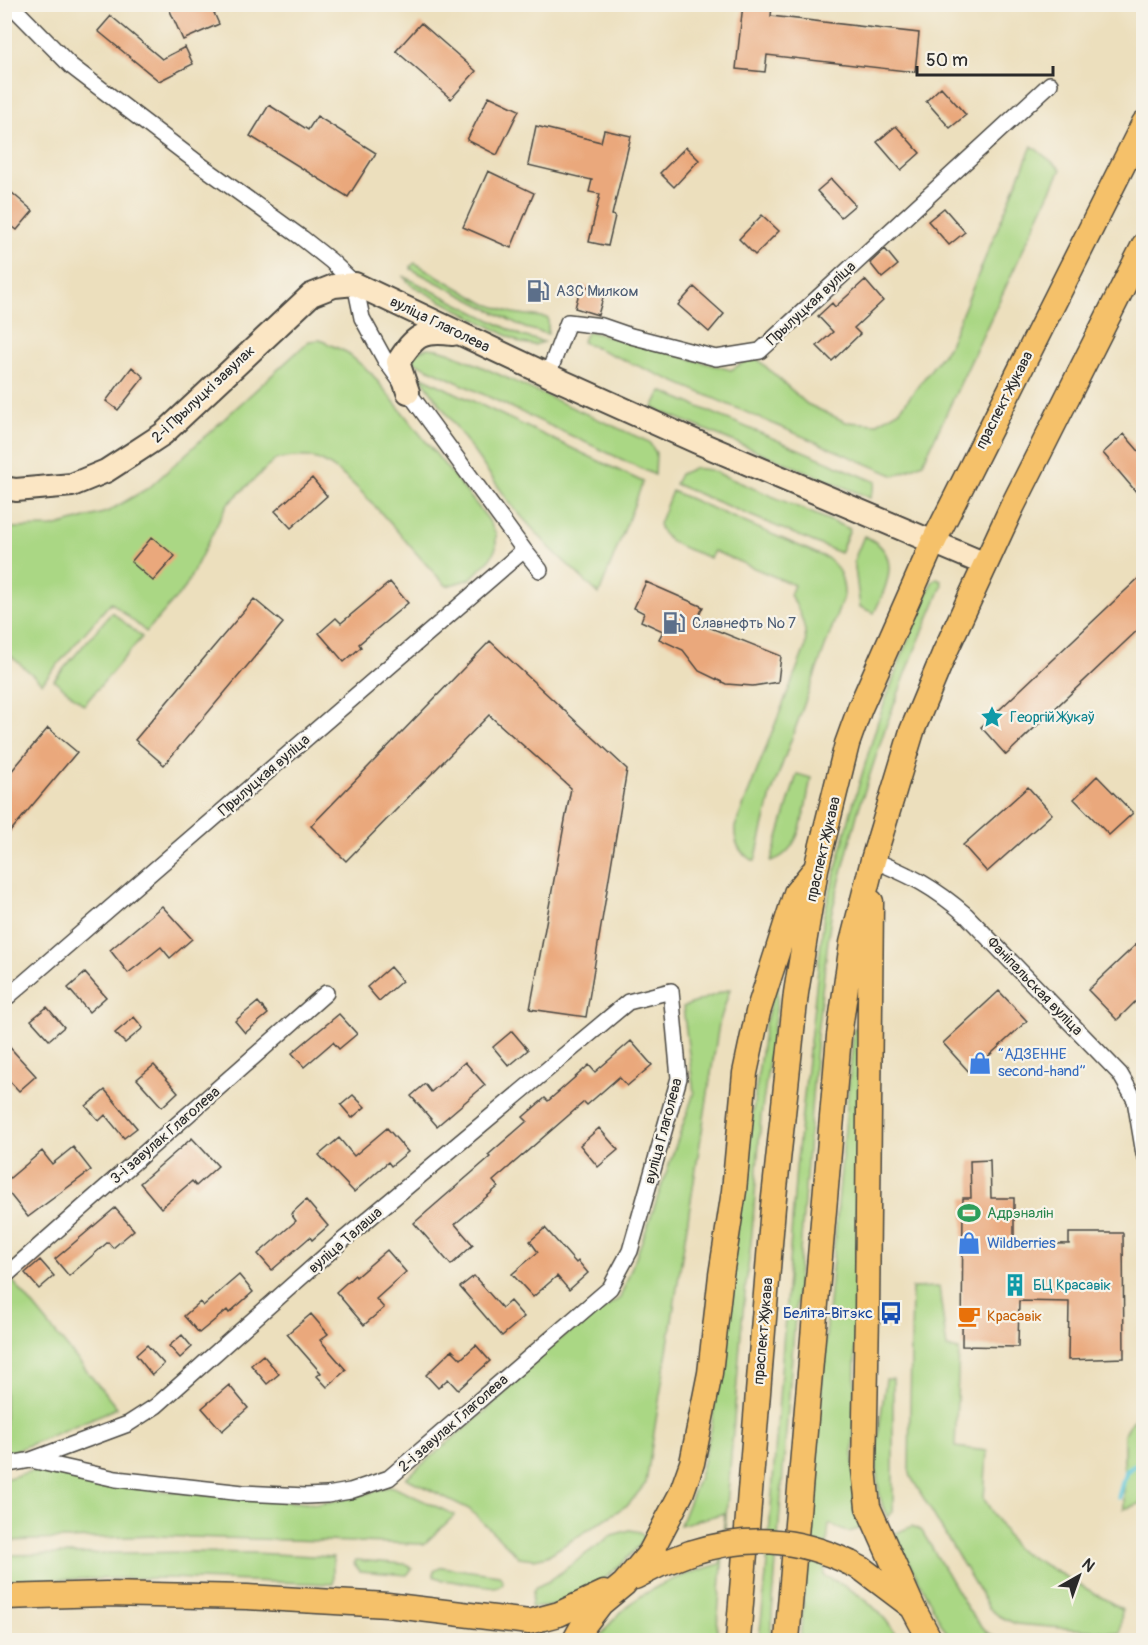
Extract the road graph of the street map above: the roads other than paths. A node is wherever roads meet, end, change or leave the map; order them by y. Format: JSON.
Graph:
{"nodes":[{"id":1,"x":10,"y":4,"type":"edge"},
{"id":2,"x":1050,"y":84,"type":"dead end"},
{"id":3,"x":1143,"y":123,"type":"edge"},
{"id":4,"x":1143,"y":244,"type":"edge"},
{"id":5,"x":355,"y":284,"type":"junction"},
{"id":6,"x":463,"y":335,"type":"junction"},
{"id":7,"x":548,"y":375,"type":"junction"},
{"id":8,"x":408,"y":392,"type":"junction"},
{"id":9,"x":4,"y":488,"type":"edge"},
{"id":10,"x":933,"y":543,"type":"junction"},
{"id":11,"x":524,"y":550,"type":"junction"},
{"id":12,"x":985,"y":564,"type":"junction"},
{"id":13,"x":540,"y":570,"type":"dead end"},
{"id":14,"x":872,"y":865,"type":"junction"},
{"id":15,"x":816,"y":869,"type":"junction"},
{"id":16,"x":671,"y":992,"type":"joint"},
{"id":17,"x":326,"y":993,"type":"dead end"},
{"id":18,"x":4,"y":1000,"type":"edge"},
{"id":19,"x":1143,"y":1154,"type":"edge"},
{"id":20,"x":635,"y":1233,"type":"joint"},
{"id":21,"x":4,"y":1277,"type":"edge"},
{"id":22,"x":31,"y":1460,"type":"junction"},
{"id":23,"x":4,"y":1465,"type":"edge"},
{"id":24,"x":624,"y":1584,"type":"junction"},
{"id":25,"x":4,"y":1597,"type":"edge"},
{"id":26,"x":913,"y":1608,"type":"junction"},
{"id":27,"x":575,"y":1641,"type":"edge"},
{"id":28,"x":738,"y":1641,"type":"edge"},
{"id":29,"x":787,"y":1641,"type":"edge"},
{"id":30,"x":930,"y":1641,"type":"edge"}],
"edges":[{"from":1,"to":5,"type":"street","name":"вуліца Глаголева"},
{"from":2,"to":7,"type":"street","name":"Прылуцкая вуліца"},
{"from":3,"to":10,"type":"main road","name":"праспект Жукава"},
{"from":4,"to":12,"type":"main road"},
{"from":5,"to":6,"type":"street","name":"вуліца Глаголева"},
{"from":5,"to":8,"type":"street"},
{"from":5,"to":9,"type":"street","name":"2-і Прылуцкі завулак"},
{"from":6,"to":7,"type":"street","name":"вуліца Глаголева"},
{"from":6,"to":8,"type":"street"},
{"from":7,"to":10,"type":"street","name":"вуліца Глаголева"},
{"from":8,"to":11,"type":"street"},
{"from":10,"to":12,"type":"street"},
{"from":10,"to":15,"type":"main road","name":"праспект Жукава"},
{"from":11,"to":13,"type":"street"},
{"from":11,"to":18,"type":"street","name":"Прылуцкая вуліца"},
{"from":12,"to":14,"type":"main road"},
{"from":14,"to":19,"type":"street","name":"Фаніпальская вуліца"},
{"from":14,"to":26,"type":"main road"},
{"from":14,"to":29,"type":"main road"},
{"from":15,"to":24,"type":"main road"},
{"from":15,"to":28,"type":"main road","name":"праспект Жукава"},
{"from":16,"to":20,"type":"street","name":"вуліца Глаголева"},
{"from":16,"to":22,"type":"street","name":"вуліца Талаша"},
{"from":17,"to":21,"type":"street","name":"3-і завулак Глаголева"},
{"from":20,"to":22,"type":"street","name":"2-і завулак Глаголева"},
{"from":22,"to":23,"type":"street","name":"вуліца Талаша"},
{"from":24,"to":25,"type":"main road"},
{"from":24,"to":26,"type":"main road","bridge":true},
{"from":24,"to":27,"type":"main road"},
{"from":26,"to":30,"type":"main road"}]}
